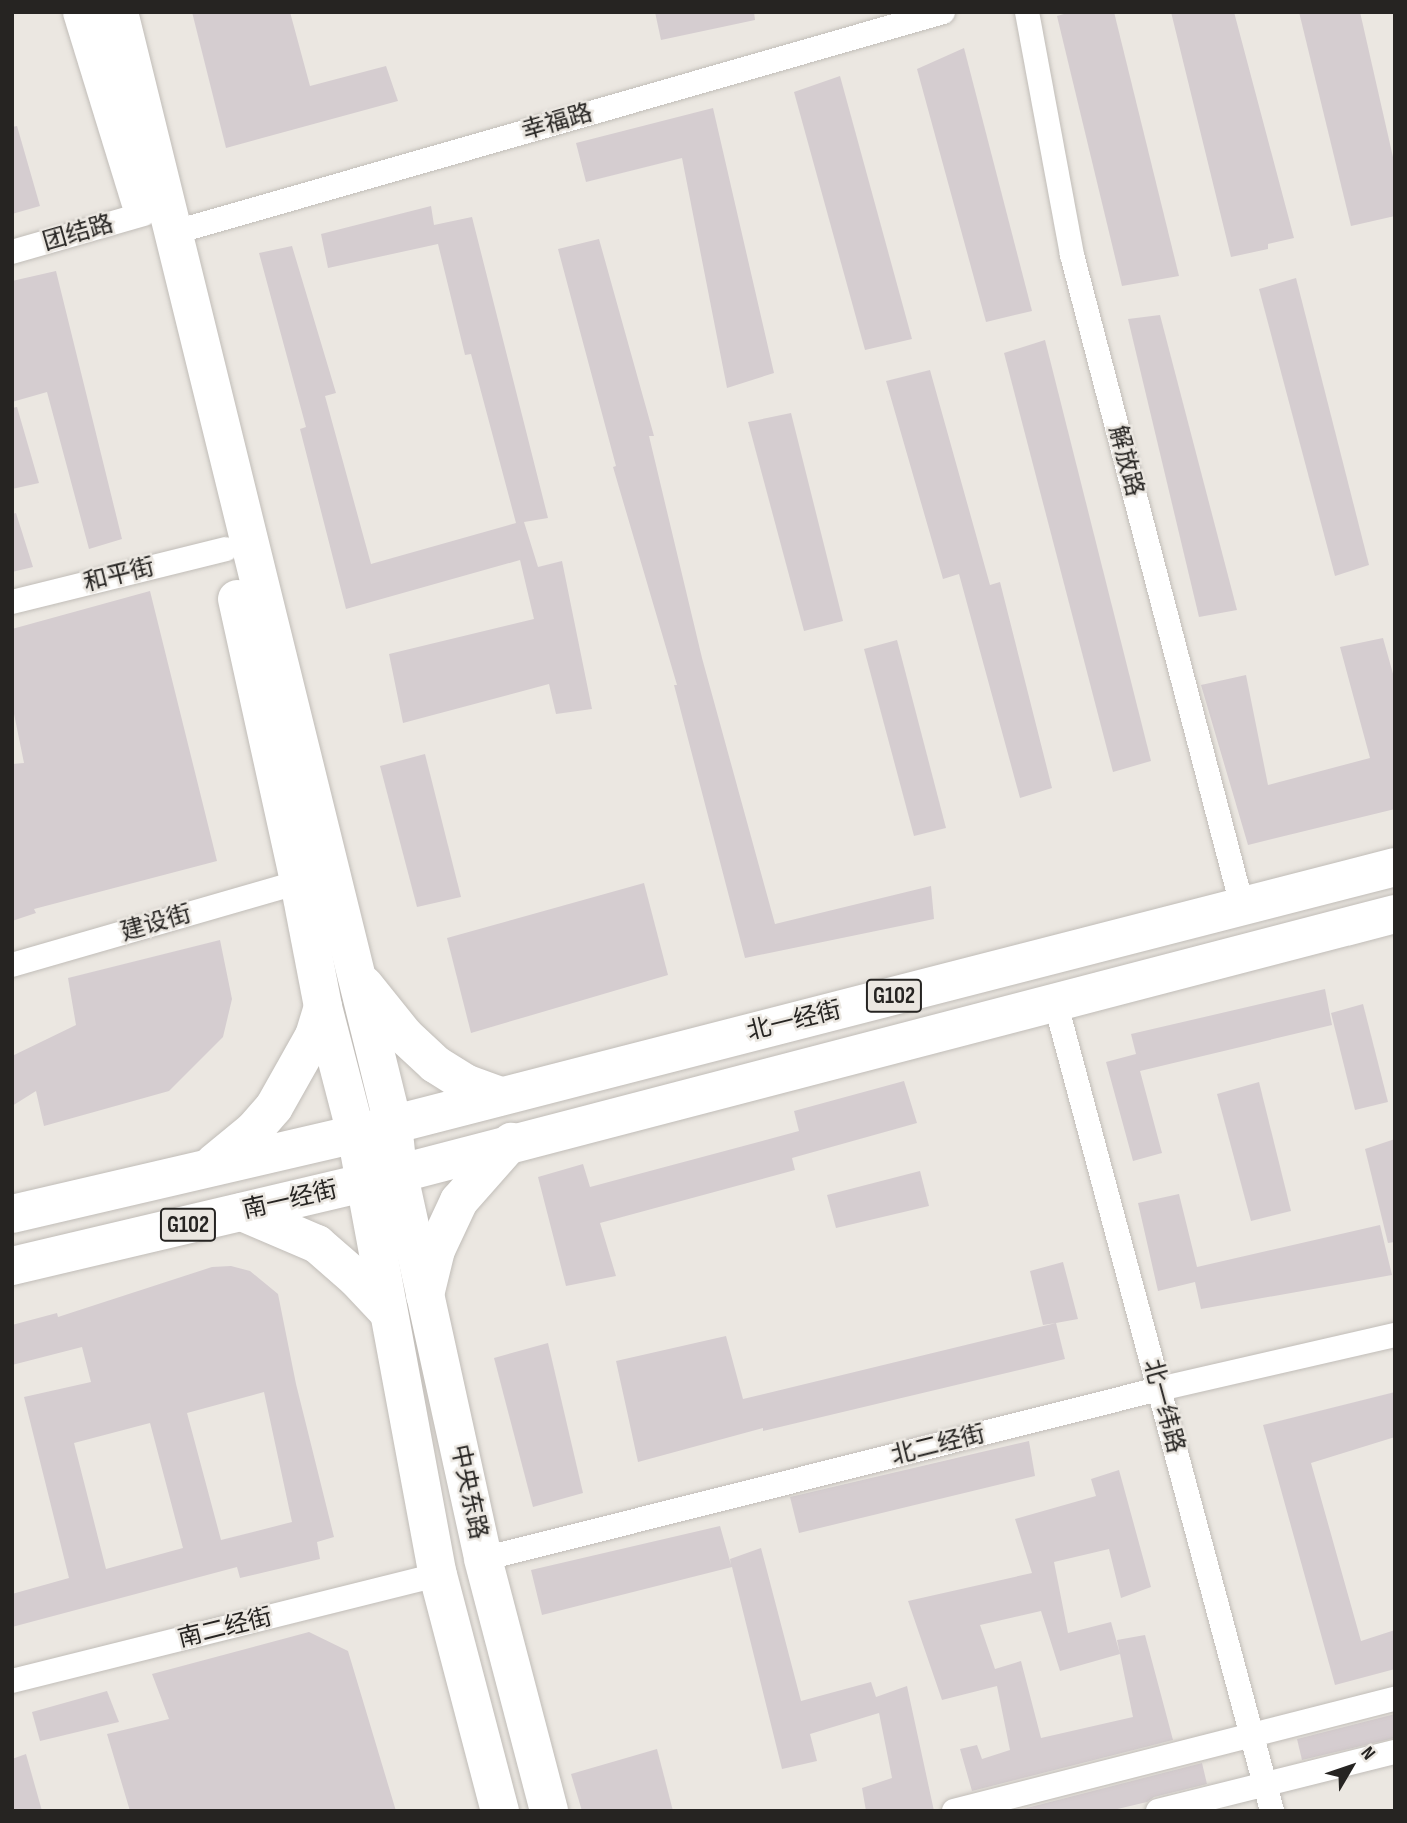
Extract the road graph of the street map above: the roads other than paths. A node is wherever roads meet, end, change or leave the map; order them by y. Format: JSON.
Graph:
{"nodes":[{"id":1,"x":943,"y":12,"type":"edge"},
{"id":2,"x":1027,"y":12,"type":"edge"},
{"id":3,"x":94,"y":13,"type":"edge"},
{"id":4,"x":158,"y":223,"type":"junction"},
{"id":5,"x":12,"y":252,"type":"edge"},
{"id":6,"x":226,"y":549,"type":"junction"},
{"id":7,"x":12,"y":602,"type":"edge"},
{"id":8,"x":1395,"y":867,"type":"edge"},
{"id":9,"x":299,"y":882,"type":"junction"},
{"id":10,"x":1242,"y":906,"type":"junction"},
{"id":11,"x":1395,"y":914,"type":"edge"},
{"id":12,"x":12,"y":965,"type":"edge"},
{"id":13,"x":356,"y":974,"type":"junction"},
{"id":14,"x":1055,"y":1001,"type":"junction"},
{"id":15,"x":323,"y":1007,"type":"junction"},
{"id":16,"x":501,"y":1096,"type":"junction"},
{"id":17,"x":393,"y":1124,"type":"junction"},
{"id":18,"x":356,"y":1134,"type":"junction"},
{"id":19,"x":511,"y":1142,"type":"junction"},
{"id":20,"x":205,"y":1169,"type":"junction"},
{"id":21,"x":381,"y":1177,"type":"junction"},
{"id":22,"x":242,"y":1212,"type":"junction"},
{"id":23,"x":12,"y":1214,"type":"edge"},
{"id":24,"x":12,"y":1266,"type":"edge"},
{"id":25,"x":425,"y":1295,"type":"junction"},
{"id":26,"x":388,"y":1312,"type":"junction"},
{"id":27,"x":1395,"y":1335,"type":"edge"},
{"id":28,"x":1159,"y":1389,"type":"junction"},
{"id":29,"x":483,"y":1559,"type":"junction"},
{"id":30,"x":438,"y":1575,"type":"junction"},
{"id":31,"x":12,"y":1681,"type":"edge"},
{"id":32,"x":1395,"y":1699,"type":"edge"},
{"id":33,"x":1252,"y":1735,"type":"junction"},
{"id":34,"x":1395,"y":1752,"type":"edge"},
{"id":35,"x":1265,"y":1785,"type":"junction"},
{"id":36,"x":500,"y":1811,"type":"edge"},
{"id":37,"x":549,"y":1811,"type":"edge"},
{"id":38,"x":954,"y":1811,"type":"edge"},
{"id":39,"x":1158,"y":1811,"type":"edge"},
{"id":40,"x":1272,"y":1811,"type":"edge"}],
"edges":[{"from":1,"to":4,"type":"street","name":"幸福路"},
{"from":2,"to":10,"type":"street","name":"解放路"},
{"from":3,"to":4,"type":"main road"},
{"from":4,"to":5,"type":"street","name":"团结路"},
{"from":4,"to":6,"type":"main road"},
{"from":4,"to":13,"type":"main road"},
{"from":6,"to":7,"type":"street","name":"和平街"},
{"from":6,"to":9,"type":"main road"},
{"from":8,"to":10,"type":"main road","name":"北一经街","number":"G102"},
{"from":9,"to":12,"type":"street","name":"建设街"},
{"from":9,"to":15,"type":"main road"},
{"from":10,"to":16,"type":"main road","name":"北一经街","number":"G102"},
{"from":11,"to":14,"type":"main road","name":"北一经街","number":"G102"},
{"from":13,"to":16,"type":"main road"},
{"from":13,"to":17,"type":"main road"},
{"from":14,"to":19,"type":"main road","name":"北一经街","number":"G102"},
{"from":14,"to":28,"type":"street","name":"北一纬路"},
{"from":15,"to":18,"type":"main road"},
{"from":15,"to":20,"type":"main road"},
{"from":16,"to":17,"type":"main road","name":"北一经街","number":"G102"},
{"from":17,"to":18,"type":"main road","name":"北一经街","number":"G102"},
{"from":17,"to":21,"type":"main road"},
{"from":18,"to":20,"type":"main road","name":"南一经街","number":"G102"},
{"from":18,"to":21,"type":"main road"},
{"from":19,"to":21,"type":"main road","name":"北一经街","number":"G102"},
{"from":19,"to":25,"type":"main road"},
{"from":20,"to":23,"type":"main road","name":"南一经街","number":"G102"},
{"from":21,"to":22,"type":"main road","name":"南一经街","number":"G102"},
{"from":21,"to":25,"type":"main road","name":"中央东路"},
{"from":21,"to":26,"type":"main road","name":"中央东路"},
{"from":22,"to":24,"type":"main road","name":"南一经街","number":"G102"},
{"from":22,"to":26,"type":"main road"},
{"from":25,"to":29,"type":"main road","name":"中央东路"},
{"from":26,"to":30,"type":"main road","name":"中央东路"},
{"from":27,"to":28,"type":"street","name":"北二经街"},
{"from":28,"to":29,"type":"street","name":"北二经街"},
{"from":28,"to":33,"type":"street","name":"北一纬路"},
{"from":29,"to":37,"type":"main road","name":"中央东路"},
{"from":30,"to":31,"type":"street","name":"南二经街"},
{"from":30,"to":36,"type":"main road","name":"中央东路"},
{"from":32,"to":33,"type":"street"},
{"from":33,"to":35,"type":"street","name":"北一纬路"},
{"from":33,"to":38,"type":"street"},
{"from":34,"to":35,"type":"street"},
{"from":35,"to":39,"type":"street"},
{"from":35,"to":40,"type":"street","name":"北一纬路"}]}
